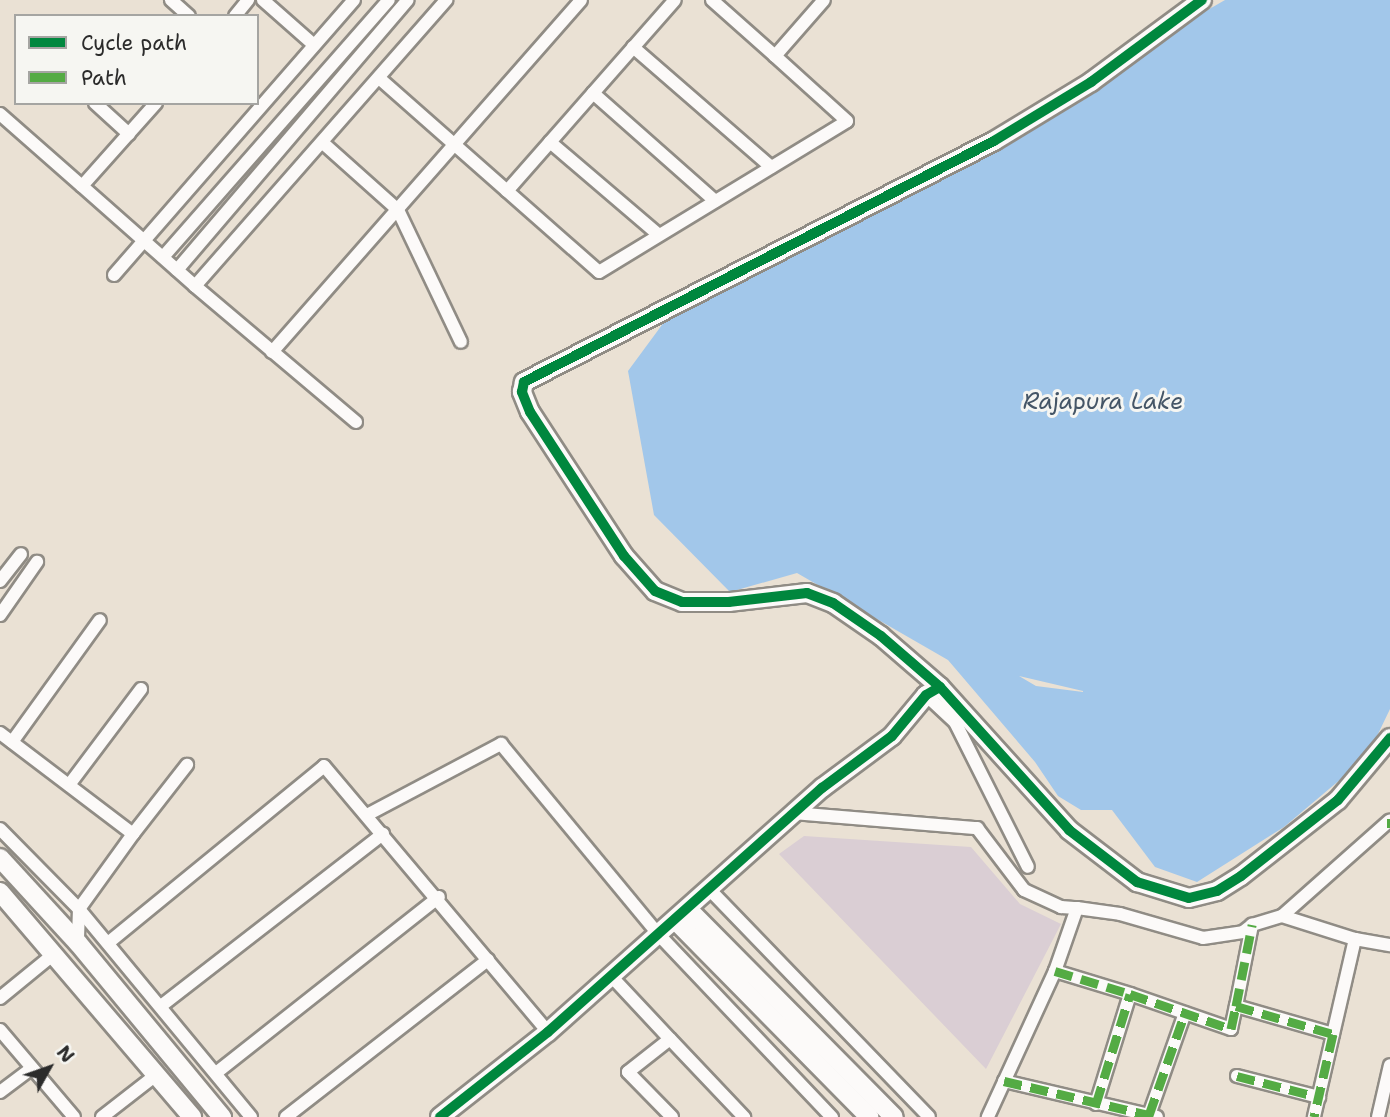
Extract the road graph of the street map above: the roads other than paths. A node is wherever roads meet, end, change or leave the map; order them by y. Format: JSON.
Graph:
{"nodes":[{"id":1,"x":171,"y":0,"type":"edge"},
{"id":2,"x":248,"y":0,"type":"edge"},
{"id":3,"x":263,"y":0,"type":"edge"},
{"id":4,"x":354,"y":0,"type":"edge"},
{"id":5,"x":388,"y":0,"type":"edge"},
{"id":6,"x":408,"y":0,"type":"edge"},
{"id":7,"x":446,"y":0,"type":"edge"},
{"id":8,"x":581,"y":0,"type":"edge"},
{"id":9,"x":674,"y":0,"type":"edge"},
{"id":10,"x":712,"y":0,"type":"edge"},
{"id":11,"x":1202,"y":0,"type":"edge"},
{"id":12,"x":819,"y":2,"type":"edge"},
{"id":13,"x":187,"y":14,"type":"edge"},
{"id":14,"x":236,"y":14,"type":"edge"},
{"id":15,"x":314,"y":45,"type":"junction"},
{"id":16,"x":633,"y":47,"type":"junction"},
{"id":17,"x":775,"y":56,"type":"junction"},
{"id":18,"x":379,"y":78,"type":"junction"},
{"id":19,"x":593,"y":93,"type":"junction"},
{"id":20,"x":97,"y":105,"type":"edge"},
{"id":21,"x":154,"y":105,"type":"edge"},
{"id":22,"x":0,"y":114,"type":"edge"},
{"id":23,"x":129,"y":134,"type":"junction"},
{"id":24,"x":550,"y":142,"type":"junction"},
{"id":25,"x":323,"y":143,"type":"junction"},
{"id":26,"x":454,"y":145,"type":"junction"},
{"id":27,"x":771,"y":167,"type":"junction"},
{"id":28,"x":82,"y":186,"type":"junction"},
{"id":29,"x":507,"y":191,"type":"junction"},
{"id":30,"x":715,"y":201,"type":"junction"},
{"id":31,"x":398,"y":210,"type":"junction"},
{"id":32,"x":659,"y":235,"type":"junction"},
{"id":33,"x":144,"y":241,"type":"junction"},
{"id":34,"x":163,"y":257,"type":"junction"},
{"id":35,"x":177,"y":270,"type":"junction"},
{"id":36,"x":114,"y":275,"type":"dead end"},
{"id":37,"x":195,"y":286,"type":"junction"},
{"id":38,"x":461,"y":342,"type":"dead end"},
{"id":39,"x":272,"y":352,"type":"junction"},
{"id":40,"x":356,"y":422,"type":"dead end"},
{"id":41,"x":21,"y":554,"type":"dead end"},
{"id":42,"x":37,"y":562,"type":"dead end"},
{"id":43,"x":0,"y":581,"type":"edge"},
{"id":44,"x":0,"y":615,"type":"edge"},
{"id":45,"x":100,"y":620,"type":"dead end"},
{"id":46,"x":141,"y":689,"type":"dead end"},
{"id":47,"x":933,"y":691,"type":"junction"},
{"id":48,"x":0,"y":733,"type":"edge"},
{"id":49,"x":1390,"y":738,"type":"edge"},
{"id":50,"x":12,"y":743,"type":"junction"},
{"id":51,"x":187,"y":765,"type":"dead end"},
{"id":52,"x":69,"y":785,"type":"junction"},
{"id":53,"x":793,"y":813,"type":"junction"},
{"id":54,"x":367,"y":815,"type":"junction"},
{"id":55,"x":1389,"y":822,"type":"edge"},
{"id":56,"x":0,"y":829,"type":"edge"},
{"id":57,"x":133,"y":834,"type":"junction"},
{"id":58,"x":383,"y":834,"type":"junction"},
{"id":59,"x":0,"y":858,"type":"edge"},
{"id":60,"x":1028,"y":867,"type":"dead end"},
{"id":61,"x":710,"y":890,"type":"junction"},
{"id":62,"x":0,"y":892,"type":"edge"},
{"id":63,"x":439,"y":897,"type":"junction"},
{"id":64,"x":1077,"y":908,"type":"junction"},
{"id":65,"x":48,"y":909,"type":"junction"},
{"id":66,"x":79,"y":909,"type":"junction"},
{"id":67,"x":683,"y":916,"type":"junction"},
{"id":68,"x":1282,"y":916,"type":"junction"},
{"id":69,"x":1252,"y":925,"type":"junction"},
{"id":70,"x":660,"y":936,"type":"junction"},
{"id":71,"x":1356,"y":939,"type":"junction"},
{"id":72,"x":78,"y":943,"type":"junction"},
{"id":73,"x":108,"y":943,"type":"junction"},
{"id":74,"x":1390,"y":946,"type":"edge"},
{"id":75,"x":55,"y":953,"type":"junction"},
{"id":76,"x":488,"y":960,"type":"junction"},
{"id":77,"x":1055,"y":971,"type":"junction"},
{"id":78,"x":612,"y":977,"type":"junction"},
{"id":79,"x":1130,"y":994,"type":"junction"},
{"id":80,"x":0,"y":998,"type":"edge"},
{"id":81,"x":161,"y":1006,"type":"junction"},
{"id":82,"x":1236,"y":1006,"type":"junction"},
{"id":83,"x":1185,"y":1013,"type":"junction"},
{"id":84,"x":0,"y":1030,"type":"edge"},
{"id":85,"x":548,"y":1032,"type":"junction"},
{"id":86,"x":1333,"y":1034,"type":"junction"},
{"id":87,"x":670,"y":1039,"type":"junction"},
{"id":88,"x":1390,"y":1065,"type":"edge"},
{"id":89,"x":32,"y":1068,"type":"junction"},
{"id":90,"x":216,"y":1073,"type":"junction"},
{"id":91,"x":156,"y":1075,"type":"junction"},
{"id":92,"x":1237,"y":1076,"type":"dead end"},
{"id":93,"x":1004,"y":1081,"type":"junction"},
{"id":94,"x":0,"y":1093,"type":"edge"},
{"id":95,"x":1319,"y":1097,"type":"junction"},
{"id":96,"x":1096,"y":1104,"type":"junction"},
{"id":97,"x":1153,"y":1116,"type":"edge"},
{"id":98,"x":74,"y":1117,"type":"edge"},
{"id":99,"x":102,"y":1117,"type":"edge"},
{"id":100,"x":192,"y":1117,"type":"edge"},
{"id":101,"x":222,"y":1117,"type":"edge"},
{"id":102,"x":251,"y":1117,"type":"edge"},
{"id":103,"x":286,"y":1117,"type":"edge"},
{"id":104,"x":440,"y":1117,"type":"edge"},
{"id":105,"x":672,"y":1117,"type":"edge"},
{"id":106,"x":744,"y":1117,"type":"edge"},
{"id":107,"x":832,"y":1117,"type":"edge"},
{"id":108,"x":869,"y":1117,"type":"edge"},
{"id":109,"x":894,"y":1117,"type":"edge"},
{"id":110,"x":929,"y":1117,"type":"edge"},
{"id":111,"x":988,"y":1117,"type":"edge"},
{"id":112,"x":1314,"y":1117,"type":"edge"},
{"id":113,"x":1378,"y":1117,"type":"edge"}],
"edges":[{"from":1,"to":13,"type":"street"},
{"from":2,"to":14,"type":"street"},
{"from":3,"to":15,"type":"street"},
{"from":4,"to":15,"type":"street"},
{"from":5,"to":34,"type":"street"},
{"from":6,"to":35,"type":"street"},
{"from":7,"to":18,"type":"street"},
{"from":8,"to":26,"type":"street"},
{"from":9,"to":16,"type":"street"},
{"from":10,"to":17,"type":"street"},
{"from":11,"to":47,"type":"street"},
{"from":12,"to":17,"type":"street"},
{"from":15,"to":33,"type":"street"},
{"from":16,"to":19,"type":"street"},
{"from":16,"to":27,"type":"street"},
{"from":17,"to":27,"type":"street"},
{"from":18,"to":25,"type":"street"},
{"from":18,"to":26,"type":"street"},
{"from":19,"to":24,"type":"street"},
{"from":19,"to":30,"type":"street"},
{"from":20,"to":23,"type":"street"},
{"from":21,"to":23,"type":"street"},
{"from":22,"to":28,"type":"street"},
{"from":23,"to":28,"type":"street"},
{"from":24,"to":29,"type":"street"},
{"from":24,"to":32,"type":"street"},
{"from":25,"to":31,"type":"street"},
{"from":25,"to":37,"type":"street"},
{"from":26,"to":29,"type":"street"},
{"from":26,"to":31,"type":"street"},
{"from":27,"to":30,"type":"street"},
{"from":28,"to":33,"type":"street"},
{"from":29,"to":32,"type":"street"},
{"from":30,"to":32,"type":"street"},
{"from":31,"to":38,"type":"street"},
{"from":31,"to":39,"type":"street"},
{"from":33,"to":34,"type":"street"},
{"from":33,"to":36,"type":"street"},
{"from":34,"to":35,"type":"street"},
{"from":35,"to":37,"type":"street"},
{"from":37,"to":39,"type":"street"},
{"from":39,"to":40,"type":"street"},
{"from":41,"to":43,"type":"street"},
{"from":42,"to":44,"type":"street"},
{"from":45,"to":50,"type":"street"},
{"from":46,"to":52,"type":"street"},
{"from":47,"to":49,"type":"street"},
{"from":47,"to":53,"type":"street"},
{"from":47,"to":60,"type":"street"},
{"from":48,"to":50,"type":"street"},
{"from":50,"to":52,"type":"street"},
{"from":51,"to":57,"type":"street"},
{"from":52,"to":57,"type":"street"},
{"from":53,"to":61,"type":"street"},
{"from":53,"to":64,"type":"street"},
{"from":54,"to":58,"type":"street"},
{"from":54,"to":70,"type":"street"},
{"from":54,"to":73,"type":"street"},
{"from":55,"to":68,"type":"street"},
{"from":56,"to":66,"type":"street"},
{"from":57,"to":66,"type":"street"},
{"from":58,"to":63,"type":"street"},
{"from":58,"to":81,"type":"street"},
{"from":59,"to":65,"type":"street"},
{"from":61,"to":67,"type":"street"},
{"from":61,"to":110,"type":"street"},
{"from":62,"to":75,"type":"street"},
{"from":63,"to":76,"type":"street"},
{"from":63,"to":90,"type":"street"},
{"from":64,"to":69,"type":"street"},
{"from":64,"to":77,"type":"street"},
{"from":65,"to":66,"type":"street"},
{"from":65,"to":72,"type":"street"},
{"from":66,"to":72,"type":"street"},
{"from":66,"to":73,"type":"street"},
{"from":67,"to":70,"type":"street"},
{"from":67,"to":108,"type":"street"},
{"from":67,"to":109,"type":"street"},
{"from":68,"to":69,"type":"street"},
{"from":68,"to":71,"type":"street"},
{"from":69,"to":82,"type":"street"},
{"from":70,"to":78,"type":"street"},
{"from":70,"to":107,"type":"street"},
{"from":71,"to":74,"type":"street"},
{"from":71,"to":86,"type":"street"},
{"from":72,"to":101,"type":"street"},
{"from":73,"to":81,"type":"street"},
{"from":75,"to":80,"type":"street"},
{"from":75,"to":91,"type":"street"},
{"from":76,"to":85,"type":"street"},
{"from":76,"to":103,"type":"street"},
{"from":77,"to":79,"type":"street"},
{"from":77,"to":93,"type":"street"},
{"from":78,"to":85,"type":"street"},
{"from":78,"to":87,"type":"street"},
{"from":79,"to":83,"type":"street"},
{"from":79,"to":96,"type":"street"},
{"from":81,"to":90,"type":"street"},
{"from":82,"to":83,"type":"street"},
{"from":82,"to":86,"type":"street"},
{"from":83,"to":97,"type":"street"},
{"from":84,"to":89,"type":"street"},
{"from":85,"to":104,"type":"street"},
{"from":86,"to":95,"type":"street"},
{"from":87,"to":105,"type":"street"},
{"from":87,"to":106,"type":"street"},
{"from":88,"to":113,"type":"street"},
{"from":89,"to":94,"type":"street"},
{"from":89,"to":98,"type":"street"},
{"from":90,"to":102,"type":"street"},
{"from":91,"to":99,"type":"street"},
{"from":91,"to":100,"type":"street"},
{"from":92,"to":95,"type":"street"},
{"from":93,"to":96,"type":"street"},
{"from":93,"to":111,"type":"street"},
{"from":95,"to":112,"type":"street"},
{"from":96,"to":97,"type":"street"}]}
